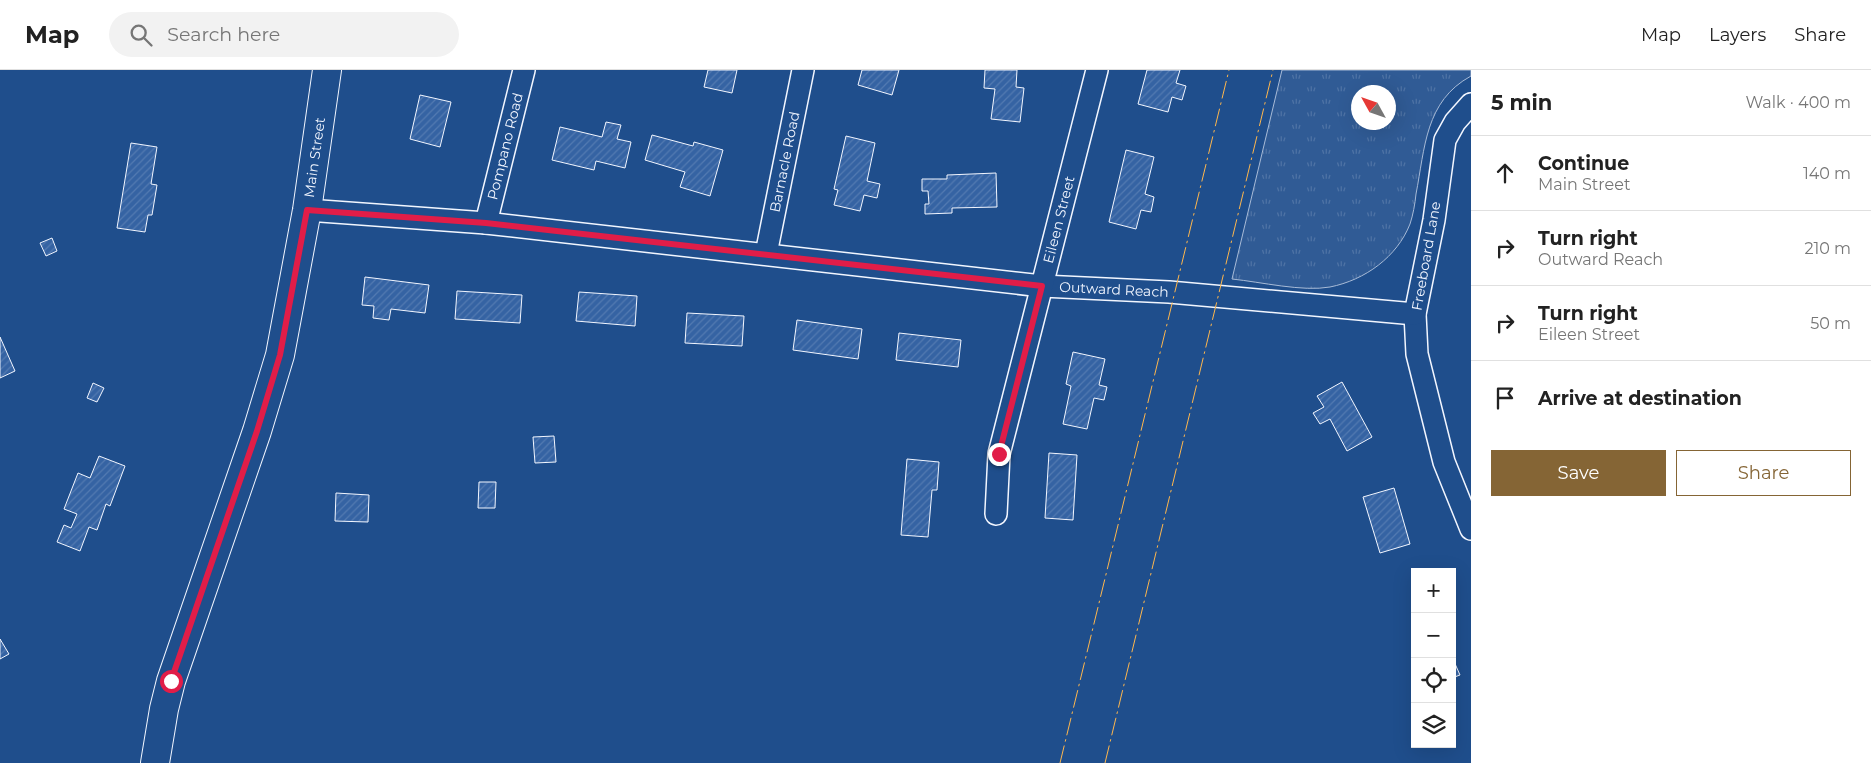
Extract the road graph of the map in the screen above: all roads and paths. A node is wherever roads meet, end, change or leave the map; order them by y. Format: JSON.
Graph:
{"nodes":[{"id":1,"x":327,"y":70,"type":"edge"},
{"id":2,"x":524,"y":70,"type":"edge"},
{"id":3,"x":804,"y":70,"type":"edge"},
{"id":4,"x":1097,"y":70,"type":"edge"},
{"id":5,"x":1471,"y":104,"type":"edge"},
{"id":6,"x":307,"y":210,"type":"junction"},
{"id":7,"x":486,"y":223,"type":"junction"},
{"id":8,"x":766,"y":254,"type":"junction"},
{"id":9,"x":1042,"y":286,"type":"junction"},
{"id":10,"x":1415,"y":314,"type":"junction"},
{"id":11,"x":996,"y":514,"type":"dead end"},
{"id":12,"x":1471,"y":529,"type":"edge"},
{"id":13,"x":154,"y":763,"type":"edge"}],
"edges":[{"from":1,"to":6,"type":"main road","name":"Main Street"},
{"from":2,"to":7,"type":"street","name":"Pompano Road"},
{"from":3,"to":8,"type":"street","name":"Barnacle Road"},
{"from":4,"to":9,"type":"street","name":"Eileen Street"},
{"from":5,"to":10,"type":"street","name":"Freeboard Lane"},
{"from":6,"to":7,"type":"street","name":"Outward Reach"},
{"from":6,"to":13,"type":"main road","name":"Main Street"},
{"from":7,"to":8,"type":"street","name":"Outward Reach"},
{"from":8,"to":9,"type":"street","name":"Outward Reach"},
{"from":9,"to":10,"type":"street","name":"Outward Reach"},
{"from":9,"to":11,"type":"street","name":"Eileen Street"},
{"from":10,"to":12,"type":"street","name":"Freeboard Lane"}]}
